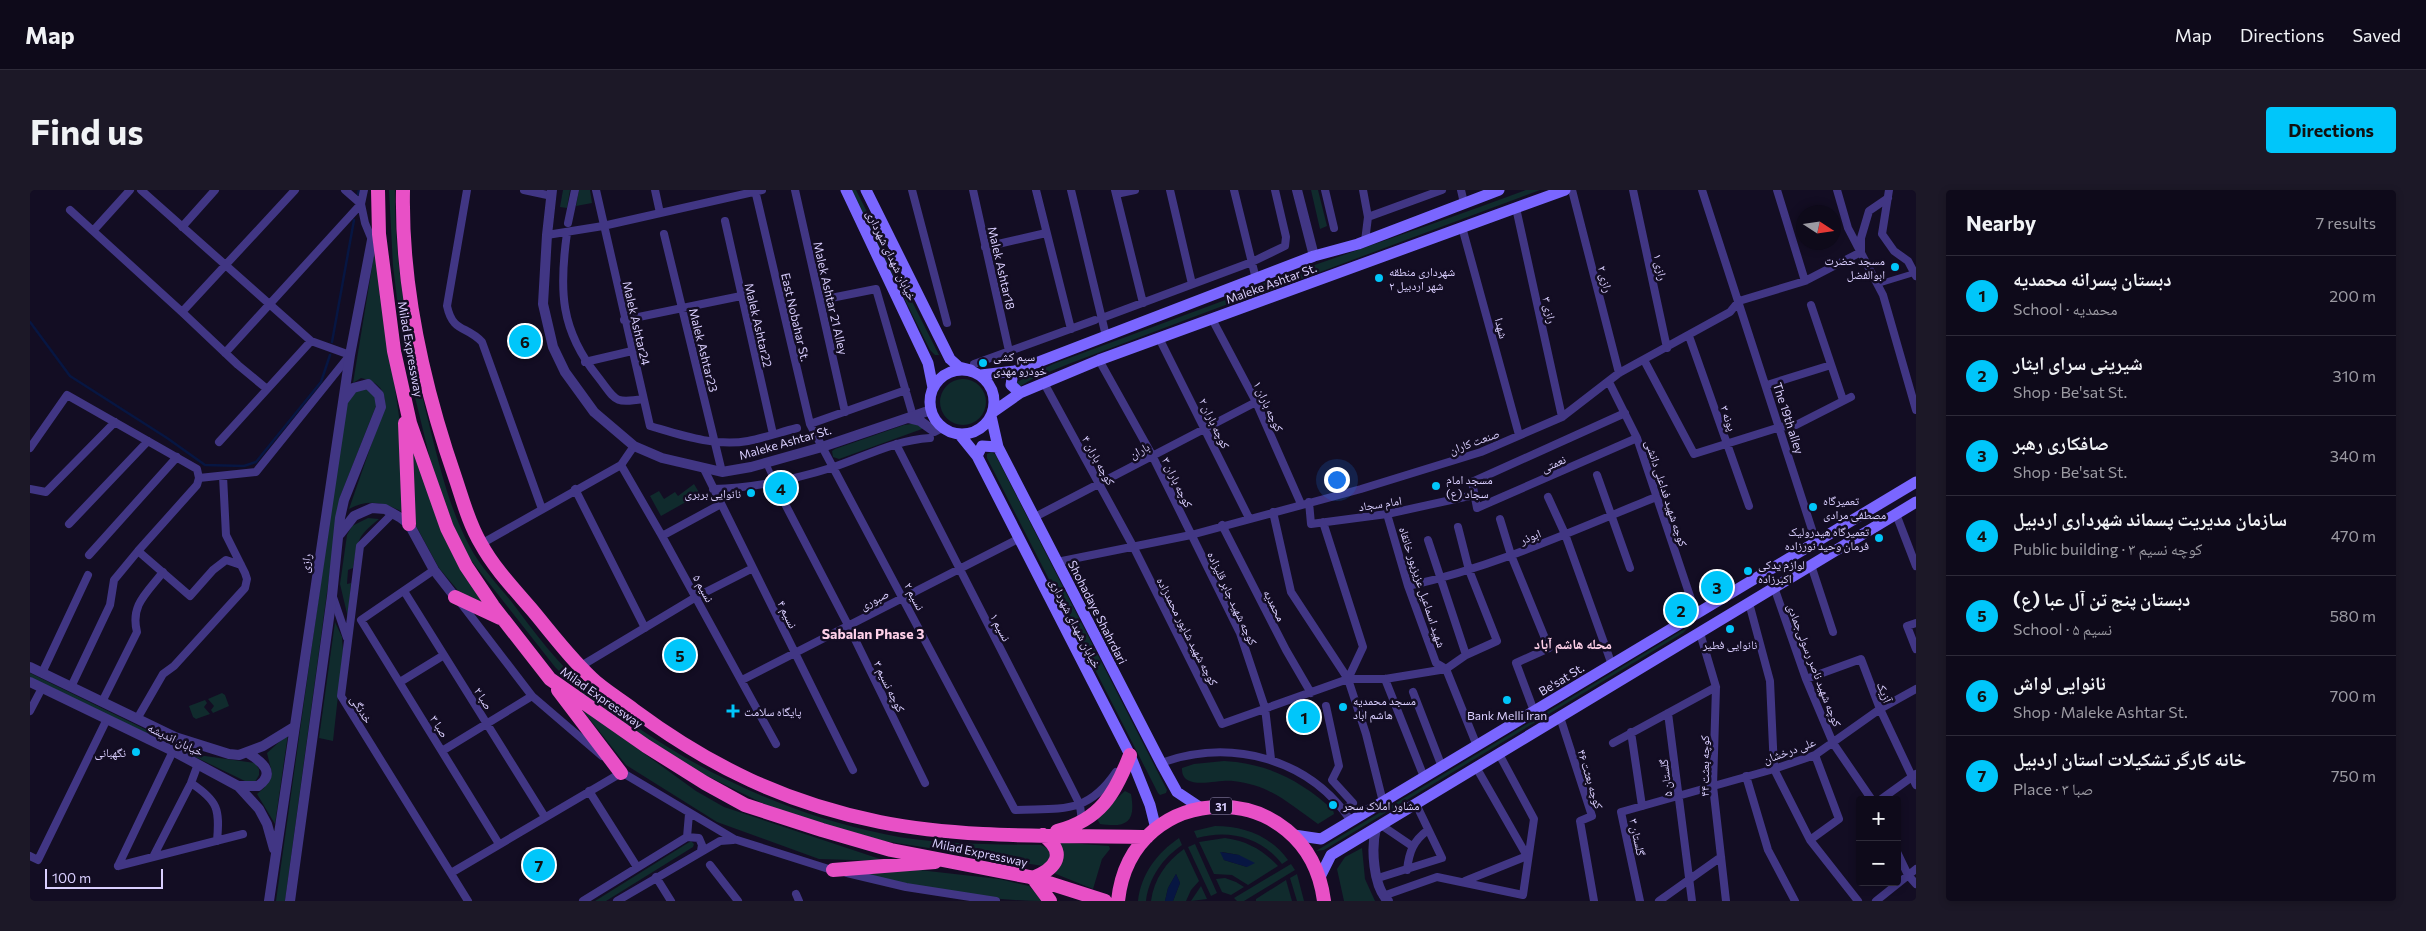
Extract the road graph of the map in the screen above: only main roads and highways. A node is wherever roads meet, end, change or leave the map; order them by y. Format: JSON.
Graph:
{"nodes":[{"id":1,"x":378,"y":190,"type":"edge"},
{"id":2,"x":403,"y":190,"type":"edge"},
{"id":3,"x":846,"y":190,"type":"edge"},
{"id":4,"x":866,"y":190,"type":"edge"},
{"id":5,"x":1499,"y":190,"type":"edge"},
{"id":6,"x":1558,"y":191,"type":"edge"},
{"id":7,"x":1234,"y":287,"type":"junction"},
{"id":8,"x":1242,"y":308,"type":"junction"},
{"id":9,"x":946,"y":351,"type":"junction"},
{"id":10,"x":928,"y":363,"type":"junction"},
{"id":11,"x":976,"y":370,"type":"junction"},
{"id":12,"x":1013,"y":372,"type":"junction"},
{"id":13,"x":933,"y":388,"type":"junction"},
{"id":14,"x":1020,"y":393,"type":"junction"},
{"id":15,"x":404,"y":394,"type":"junction"},
{"id":16,"x":992,"y":414,"type":"junction"},
{"id":17,"x":960,"y":435,"type":"junction"},
{"id":18,"x":998,"y":447,"type":"junction"},
{"id":19,"x":977,"y":456,"type":"junction"},
{"id":20,"x":1916,"y":482,"type":"edge"},
{"id":21,"x":1916,"y":502,"type":"edge"},
{"id":22,"x":1867,"y":512,"type":"junction"},
{"id":23,"x":409,"y":524,"type":"road end"},
{"id":24,"x":1874,"y":527,"type":"junction"},
{"id":25,"x":455,"y":597,"type":"road end"},
{"id":26,"x":1696,"y":614,"type":"junction"},
{"id":27,"x":505,"y":620,"type":"junction"},
{"id":28,"x":1700,"y":633,"type":"junction"},
{"id":29,"x":550,"y":679,"type":"junction"},
{"id":30,"x":1130,"y":755,"type":"junction"},
{"id":31,"x":621,"y":773,"type":"road end"},
{"id":32,"x":1201,"y":808,"type":"junction"},
{"id":33,"x":1152,"y":833,"type":"junction"},
{"id":34,"x":1043,"y":834,"type":"junction"},
{"id":35,"x":1294,"y":835,"type":"junction"},
{"id":36,"x":954,"y":861,"type":"junction"},
{"id":37,"x":833,"y":870,"type":"road end"},
{"id":38,"x":1320,"y":877,"type":"junction"},
{"id":39,"x":1033,"y":878,"type":"junction"},
{"id":40,"x":1050,"y":901,"type":"edge"},
{"id":41,"x":1105,"y":901,"type":"edge"},
{"id":42,"x":1118,"y":901,"type":"edge"},
{"id":43,"x":1324,"y":901,"type":"edge"}],
"edges":[{"from":1,"to":15,"type":"highway","name":"Milad Expressway"},
{"from":2,"to":34,"type":"highway","name":"Milad Expressway"},
{"from":3,"to":10,"type":"main road","name":"خیابان شهدای شهرداری"},
{"from":4,"to":9,"type":"main road","name":"خیابان شهدای شهرداری"},
{"from":5,"to":7,"type":"main road","name":"Maleke Ashtar St."},
{"from":6,"to":8,"type":"main road","name":"Maleke Ashtar St."},
{"from":7,"to":8,"type":"main road"},
{"from":7,"to":12,"type":"main road","name":"Maleke Ashtar St."},
{"from":8,"to":14,"type":"main road","name":"Maleke Ashtar St."},
{"from":9,"to":10,"type":"main road"},
{"from":9,"to":11,"type":"main road","name":"خیابان شهدای شهرداری"},
{"from":10,"to":13,"type":"main road","name":"خیابان شهدای شهرداری"},
{"from":11,"to":12,"type":"main road","name":"Maleke Ashtar St."},
{"from":11,"to":13,"type":"main road"},
{"from":11,"to":16,"type":"main road"},
{"from":12,"to":14,"type":"main road"},
{"from":13,"to":17,"type":"main road"},
{"from":14,"to":16,"type":"main road","name":"Maleke Ashtar St."},
{"from":15,"to":23,"type":"highway"},
{"from":15,"to":27,"type":"highway","name":"Milad Expressway"},
{"from":16,"to":17,"type":"main road"},
{"from":16,"to":18,"type":"main road","name":"Shohadaye Shahrdari"},
{"from":17,"to":19,"type":"main road","name":"خیابان شهدای شهرداری"},
{"from":18,"to":19,"type":"main road"},
{"from":18,"to":32,"type":"main road","name":"Shohadaye Shahrdari"},
{"from":19,"to":30,"type":"main road","name":"خیابان شهدای شهرداری"},
{"from":20,"to":22,"type":"main road","name":"Be'sat St."},
{"from":21,"to":24,"type":"main road"},
{"from":22,"to":24,"type":"main road"},
{"from":22,"to":26,"type":"main road","name":"Be'sat St."},
{"from":24,"to":28,"type":"main road"},
{"from":25,"to":27,"type":"highway"},
{"from":26,"to":28,"type":"main road"},
{"from":26,"to":35,"type":"main road","name":"Be'sat St."},
{"from":27,"to":29,"type":"highway","name":"Milad Expressway"},
{"from":28,"to":38,"type":"main road"},
{"from":29,"to":31,"type":"highway"},
{"from":29,"to":36,"type":"highway","name":"Milad Expressway"},
{"from":30,"to":33,"type":"main road","name":"خیابان شهدای شهرداری"},
{"from":30,"to":34,"type":"highway"},
{"from":32,"to":33,"type":"highway","number":"31"},
{"from":32,"to":35,"type":"highway","number":"31"},
{"from":33,"to":34,"type":"highway","name":"Milad Expressway"},
{"from":33,"to":42,"type":"highway","number":"31"},
{"from":34,"to":39,"type":"highway"},
{"from":35,"to":38,"type":"highway","number":"31"},
{"from":36,"to":37,"type":"highway"},
{"from":36,"to":39,"type":"highway","name":"Milad Expressway"},
{"from":38,"to":43,"type":"highway","number":"31"},
{"from":39,"to":40,"type":"highway"},
{"from":39,"to":41,"type":"highway","name":"Milad Expressway"}]}
